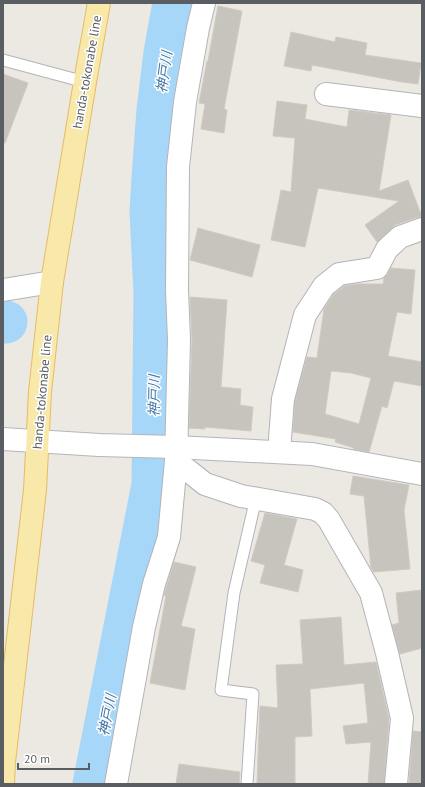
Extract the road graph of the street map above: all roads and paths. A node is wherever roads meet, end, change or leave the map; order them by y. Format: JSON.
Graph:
{"nodes":[{"id":1,"x":99,"y":3,"type":"edge"},
{"id":2,"x":204,"y":3,"type":"edge"},
{"id":3,"x":3,"y":60,"type":"edge"},
{"id":4,"x":85,"y":82,"type":"junction"},
{"id":5,"x":326,"y":94,"type":"dead end"},
{"id":6,"x":422,"y":106,"type":"edge"},
{"id":7,"x":422,"y":228,"type":"edge"},
{"id":8,"x":52,"y":282,"type":"junction"},
{"id":9,"x":3,"y":290,"type":"edge"},
{"id":10,"x":3,"y":439,"type":"edge"},
{"id":11,"x":38,"y":442,"type":"junction"},
{"id":12,"x":173,"y":451,"type":"junction"},
{"id":13,"x":279,"y":452,"type":"junction"},
{"id":14,"x":422,"y":474,"type":"edge"},
{"id":15,"x":256,"y":498,"type":"junction"},
{"id":16,"x":3,"y":784,"type":"edge"},
{"id":17,"x":116,"y":784,"type":"edge"},
{"id":18,"x":247,"y":784,"type":"edge"},
{"id":19,"x":396,"y":784,"type":"edge"}],
"edges":[{"from":1,"to":4,"type":"main road","name":"handa-tokonabe line"},
{"from":2,"to":12,"type":"street"},
{"from":3,"to":4,"type":"lane"},
{"from":4,"to":8,"type":"main road","name":"handa-tokonabe line"},
{"from":5,"to":6,"type":"street"},
{"from":7,"to":13,"type":"street"},
{"from":8,"to":9,"type":"street"},
{"from":8,"to":11,"type":"main road","name":"handa-tokonabe line"},
{"from":10,"to":11,"type":"street"},
{"from":11,"to":12,"type":"street"},
{"from":11,"to":16,"type":"main road","name":"handa-tokonabe line"},
{"from":12,"to":13,"type":"street"},
{"from":12,"to":15,"type":"street"},
{"from":12,"to":17,"type":"street"},
{"from":13,"to":14,"type":"street"},
{"from":15,"to":18,"type":"lane"},
{"from":15,"to":19,"type":"street"}]}
